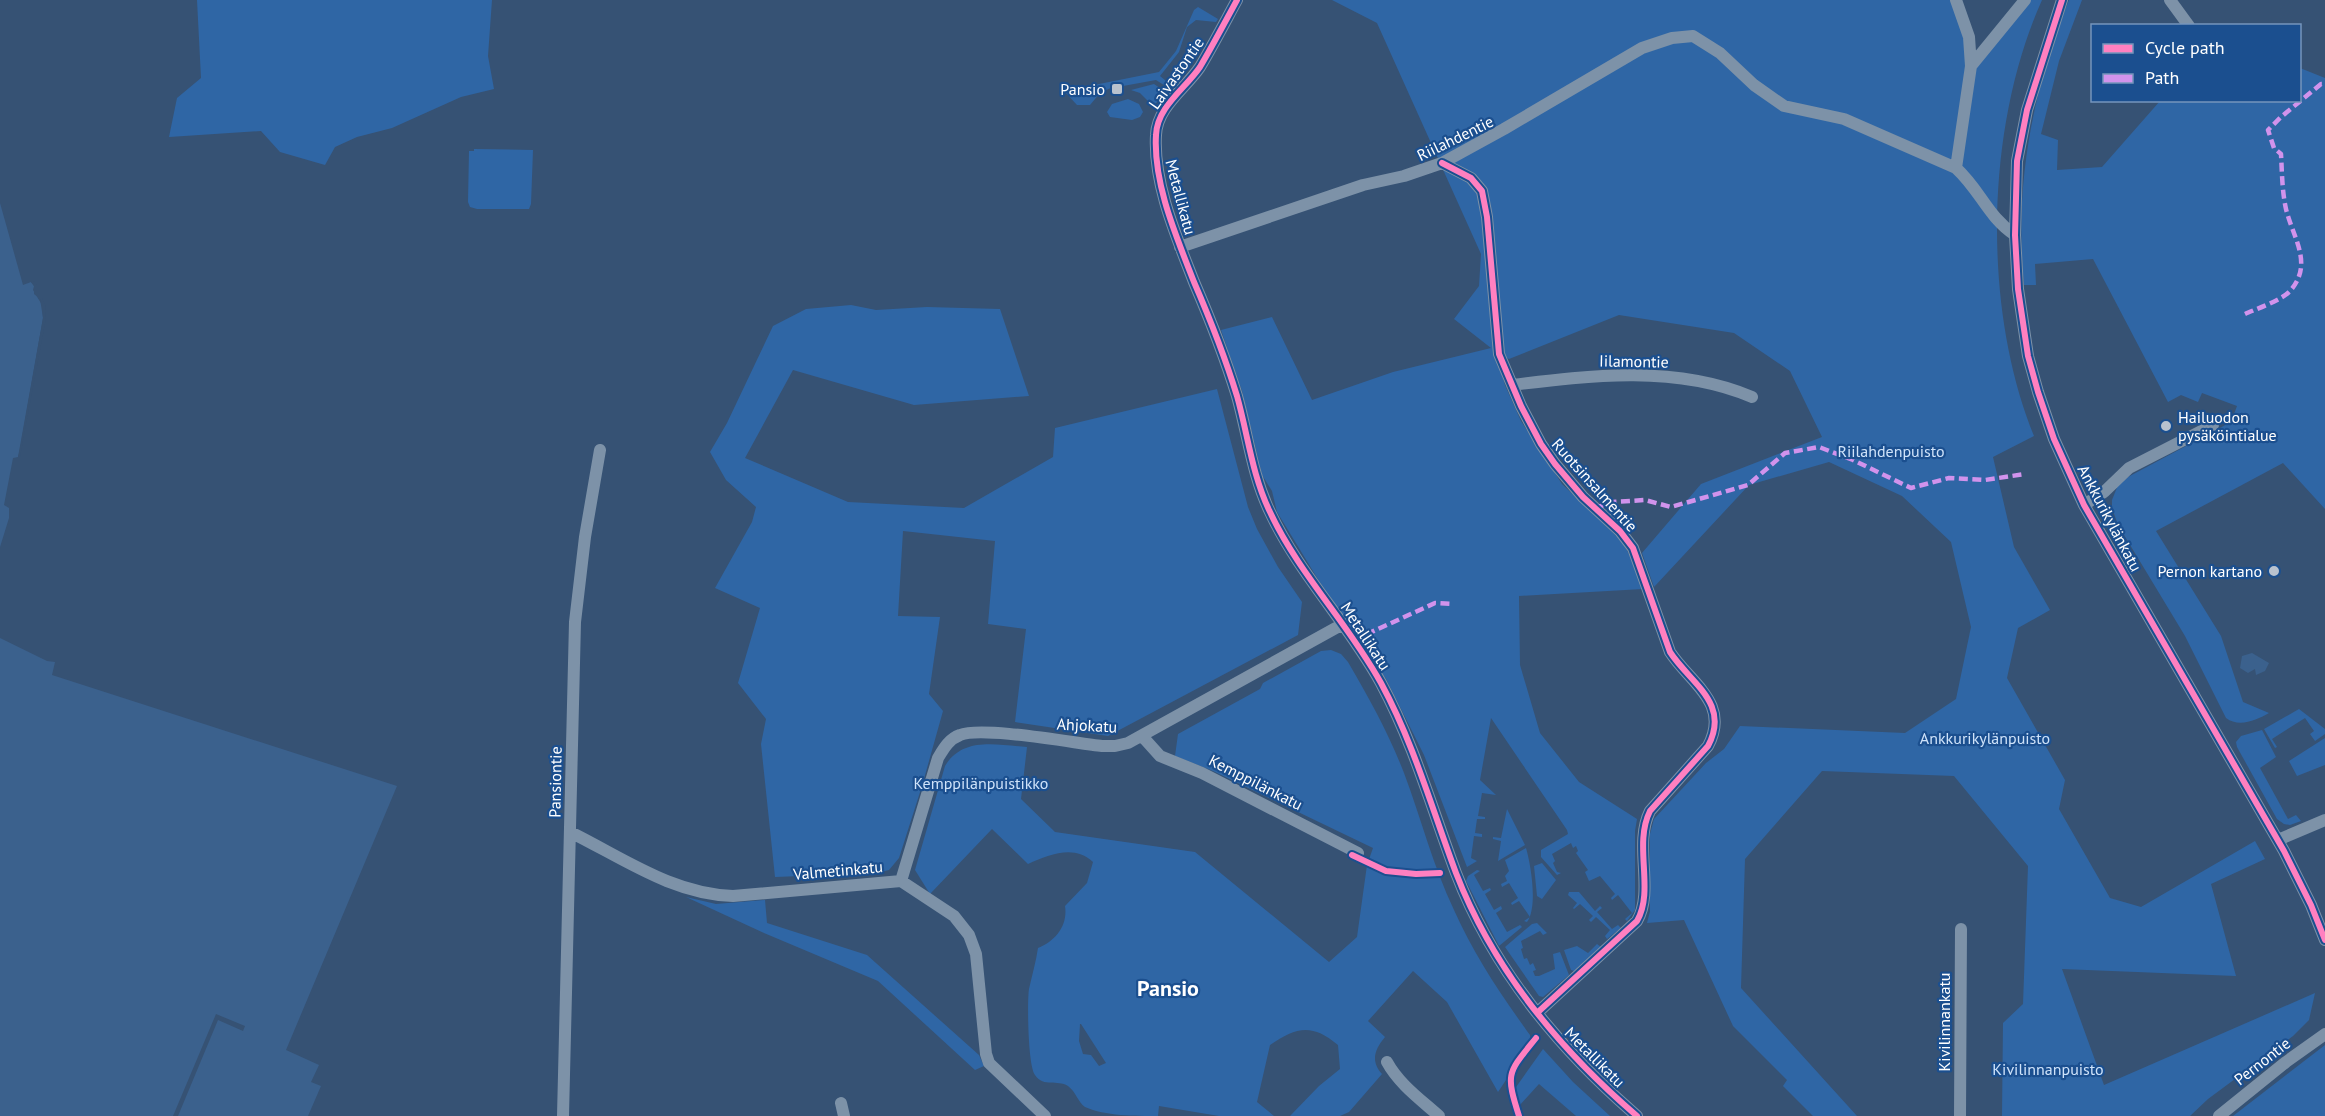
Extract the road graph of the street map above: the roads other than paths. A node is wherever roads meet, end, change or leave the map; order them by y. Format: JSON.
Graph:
{"nodes":[{"id":1,"x":1237,"y":0,"type":"edge"},
{"id":2,"x":1956,"y":0,"type":"edge"},
{"id":3,"x":2025,"y":0,"type":"edge"},
{"id":4,"x":2062,"y":0,"type":"edge"},
{"id":5,"x":2170,"y":0,"type":"edge"},
{"id":6,"x":2187,"y":24,"type":"edge"},
{"id":7,"x":1971,"y":66,"type":"junction"},
{"id":8,"x":1156,"y":130,"type":"joint"},
{"id":9,"x":1442,"y":163,"type":"junction"},
{"id":10,"x":1956,"y":168,"type":"junction"},
{"id":11,"x":2015,"y":235,"type":"junction"},
{"id":12,"x":1180,"y":247,"type":"junction"},
{"id":13,"x":1512,"y":385,"type":"junction"},
{"id":14,"x":1752,"y":397,"type":"dead end"},
{"id":15,"x":2214,"y":425,"type":"dead end"},
{"id":16,"x":600,"y":450,"type":"dead end"},
{"id":17,"x":2084,"y":506,"type":"junction"},
{"id":18,"x":1343,"y":624,"type":"junction"},
{"id":19,"x":1143,"y":736,"type":"junction"},
{"id":20,"x":2325,"y":820,"type":"edge"},
{"id":21,"x":570,"y":832,"type":"junction"},
{"id":22,"x":2278,"y":840,"type":"junction"},
{"id":23,"x":1358,"y":853,"type":"dead end"},
{"id":24,"x":901,"y":881,"type":"junction"},
{"id":25,"x":1961,"y":929,"type":"dead end"},
{"id":26,"x":2325,"y":940,"type":"edge"},
{"id":27,"x":1537,"y":1013,"type":"junction"},
{"id":28,"x":2325,"y":1034,"type":"edge"},
{"id":29,"x":1387,"y":1062,"type":"dead end"},
{"id":30,"x":841,"y":1103,"type":"dead end"},
{"id":31,"x":562,"y":1116,"type":"edge"},
{"id":32,"x":844,"y":1116,"type":"edge"},
{"id":33,"x":1045,"y":1116,"type":"edge"},
{"id":34,"x":1439,"y":1116,"type":"edge"},
{"id":35,"x":1636,"y":1116,"type":"edge"},
{"id":36,"x":1960,"y":1116,"type":"edge"},
{"id":37,"x":2219,"y":1116,"type":"edge"}],
"edges":[{"from":1,"to":8,"type":"street","name":"Laivastontie"},
{"from":2,"to":7,"type":"street"},
{"from":3,"to":7,"type":"street"},
{"from":4,"to":11,"type":"street","name":"Ankkurikylänkatu"},
{"from":5,"to":6,"type":"street"},
{"from":7,"to":10,"type":"street"},
{"from":8,"to":12,"type":"street","name":"Metallikatu"},
{"from":9,"to":10,"type":"street","name":"Riilahdentie"},
{"from":9,"to":12,"type":"street","name":"Riilahdentie"},
{"from":9,"to":13,"type":"street","name":"Ruotsinsalmentie"},
{"from":10,"to":11,"type":"street","name":"Riilahdentie"},
{"from":11,"to":17,"type":"street","name":"Ankkurikylänkatu"},
{"from":12,"to":18,"type":"street","name":"Metallikatu"},
{"from":13,"to":14,"type":"street","name":"Iilamontie"},
{"from":13,"to":27,"type":"street","name":"Ruotsinsalmentie"},
{"from":15,"to":17,"type":"street"},
{"from":16,"to":21,"type":"street","name":"Pansiontie"},
{"from":17,"to":22,"type":"street","name":"Ankkurikylänkatu"},
{"from":18,"to":19,"type":"street","name":"Ahjokatu"},
{"from":18,"to":27,"type":"street","name":"Metallikatu"},
{"from":19,"to":23,"type":"street","name":"Kemppilänkatu"},
{"from":19,"to":24,"type":"street","name":"Ahjokatu"},
{"from":20,"to":22,"type":"street"},
{"from":21,"to":24,"type":"street","name":"Valmetinkatu"},
{"from":21,"to":31,"type":"street","name":"Pansiontie"},
{"from":22,"to":26,"type":"street","name":"Ankkurikylänkatu"},
{"from":24,"to":33,"type":"street","name":"Valmetinkatu"},
{"from":25,"to":36,"type":"street","name":"Kivilinnankatu"},
{"from":27,"to":35,"type":"street","name":"Metallikatu"},
{"from":28,"to":37,"type":"street","name":"Pernontie"},
{"from":29,"to":34,"type":"street"},
{"from":30,"to":32,"type":"street"}]}
